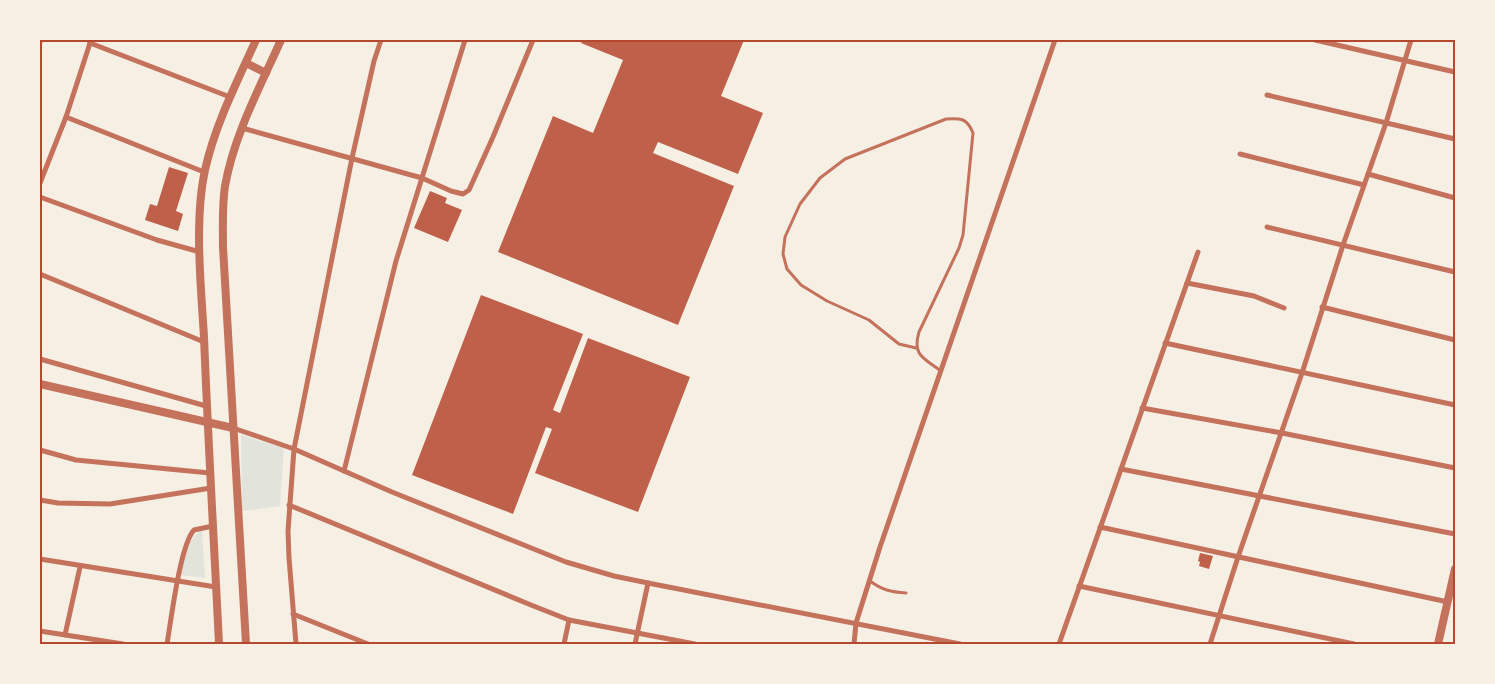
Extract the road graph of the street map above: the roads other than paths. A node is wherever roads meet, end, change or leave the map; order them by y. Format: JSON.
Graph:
{"nodes":[{"id":1,"x":256,"y":40,"type":"edge"},
{"id":2,"x":282,"y":40,"type":"edge"},
{"id":3,"x":380,"y":40,"type":"edge"},
{"id":4,"x":465,"y":40,"type":"edge"},
{"id":5,"x":533,"y":40,"type":"edge"},
{"id":6,"x":1055,"y":40,"type":"edge"},
{"id":7,"x":1314,"y":40,"type":"edge"},
{"id":8,"x":1411,"y":40,"type":"edge"},
{"id":9,"x":91,"y":41,"type":"edge"},
{"id":10,"x":1405,"y":61,"type":"junction"},
{"id":11,"x":246,"y":63,"type":"junction"},
{"id":12,"x":1455,"y":72,"type":"edge"},
{"id":13,"x":266,"y":73,"type":"junction"},
{"id":14,"x":1267,"y":95,"type":"dead end"},
{"id":15,"x":230,"y":98,"type":"junction"},
{"id":16,"x":66,"y":117,"type":"junction"},
{"id":17,"x":1386,"y":123,"type":"junction"},
{"id":18,"x":242,"y":128,"type":"junction"},
{"id":19,"x":1455,"y":139,"type":"edge"},
{"id":20,"x":1240,"y":154,"type":"dead end"},
{"id":21,"x":352,"y":158,"type":"junction"},
{"id":22,"x":204,"y":172,"type":"junction"},
{"id":23,"x":1368,"y":174,"type":"junction"},
{"id":24,"x":422,"y":178,"type":"junction"},
{"id":25,"x":40,"y":183,"type":"edge"},
{"id":26,"x":1364,"y":185,"type":"junction"},
{"id":27,"x":40,"y":197,"type":"edge"},
{"id":28,"x":1455,"y":198,"type":"edge"},
{"id":29,"x":1267,"y":226,"type":"dead end"},
{"id":30,"x":1343,"y":245,"type":"junction"},
{"id":31,"x":200,"y":252,"type":"junction"},
{"id":32,"x":1198,"y":252,"type":"dead end"},
{"id":33,"x":1455,"y":272,"type":"edge"},
{"id":34,"x":40,"y":274,"type":"edge"},
{"id":35,"x":1187,"y":283,"type":"junction"},
{"id":36,"x":1322,"y":307,"type":"junction"},
{"id":37,"x":1284,"y":308,"type":"dead end"},
{"id":38,"x":1455,"y":340,"type":"edge"},
{"id":39,"x":204,"y":342,"type":"junction"},
{"id":40,"x":1165,"y":343,"type":"junction"},
{"id":41,"x":916,"y":348,"type":"junction"},
{"id":42,"x":40,"y":359,"type":"edge"},
{"id":43,"x":941,"y":370,"type":"junction"},
{"id":44,"x":1302,"y":373,"type":"junction"},
{"id":45,"x":40,"y":384,"type":"edge"},
{"id":46,"x":1455,"y":405,"type":"edge"},
{"id":47,"x":206,"y":406,"type":"junction"},
{"id":48,"x":1142,"y":408,"type":"junction"},
{"id":49,"x":208,"y":424,"type":"junction"},
{"id":50,"x":233,"y":428,"type":"junction"},
{"id":51,"x":1282,"y":433,"type":"junction"},
{"id":52,"x":294,"y":449,"type":"junction"},
{"id":53,"x":40,"y":450,"type":"edge"},
{"id":54,"x":1455,"y":468,"type":"edge"},
{"id":55,"x":1121,"y":469,"type":"junction"},
{"id":56,"x":344,"y":471,"type":"junction"},
{"id":57,"x":210,"y":472,"type":"junction"},
{"id":58,"x":211,"y":488,"type":"junction"},
{"id":59,"x":1259,"y":496,"type":"junction"},
{"id":60,"x":40,"y":500,"type":"edge"},
{"id":61,"x":289,"y":505,"type":"junction"},
{"id":62,"x":213,"y":526,"type":"junction"},
{"id":63,"x":1100,"y":527,"type":"junction"},
{"id":64,"x":1455,"y":534,"type":"edge"},
{"id":65,"x":1238,"y":557,"type":"junction"},
{"id":66,"x":40,"y":559,"type":"edge"},
{"id":67,"x":80,"y":567,"type":"junction"},
{"id":68,"x":1455,"y":568,"type":"edge"},
{"id":69,"x":869,"y":581,"type":"junction"},
{"id":70,"x":177,"y":582,"type":"junction"},
{"id":71,"x":648,"y":583,"type":"junction"},
{"id":72,"x":1080,"y":586,"type":"junction"},
{"id":73,"x":216,"y":587,"type":"junction"},
{"id":74,"x":906,"y":593,"type":"dead end"},
{"id":75,"x":1448,"y":602,"type":"junction"},
{"id":76,"x":293,"y":614,"type":"junction"},
{"id":77,"x":1219,"y":616,"type":"junction"},
{"id":78,"x":569,"y":620,"type":"junction"},
{"id":79,"x":856,"y":623,"type":"junction"},
{"id":80,"x":40,"y":631,"type":"edge"},
{"id":81,"x":637,"y":634,"type":"junction"},
{"id":82,"x":65,"y":635,"type":"junction"},
{"id":83,"x":78,"y":641,"type":"edge"},
{"id":84,"x":124,"y":644,"type":"edge"},
{"id":85,"x":167,"y":644,"type":"edge"},
{"id":86,"x":219,"y":644,"type":"edge"},
{"id":87,"x":246,"y":644,"type":"edge"},
{"id":88,"x":296,"y":644,"type":"edge"},
{"id":89,"x":368,"y":644,"type":"edge"},
{"id":90,"x":564,"y":644,"type":"edge"},
{"id":91,"x":635,"y":644,"type":"edge"},
{"id":92,"x":695,"y":644,"type":"edge"},
{"id":93,"x":854,"y":644,"type":"edge"},
{"id":94,"x":960,"y":644,"type":"edge"},
{"id":95,"x":1059,"y":644,"type":"edge"},
{"id":96,"x":1210,"y":644,"type":"edge"},
{"id":97,"x":1354,"y":644,"type":"edge"},
{"id":98,"x":1438,"y":644,"type":"edge"}],
"edges":[{"from":1,"to":11,"type":"street"},
{"from":2,"to":13,"type":"street"},
{"from":3,"to":21,"type":"street"},
{"from":4,"to":24,"type":"street"},
{"from":5,"to":24,"type":"street"},
{"from":6,"to":43,"type":"street"},
{"from":7,"to":10,"type":"street"},
{"from":8,"to":10,"type":"street"},
{"from":9,"to":15,"type":"street"},
{"from":9,"to":16,"type":"street"},
{"from":10,"to":12,"type":"street"},
{"from":10,"to":17,"type":"street"},
{"from":11,"to":13,"type":"street"},
{"from":11,"to":15,"type":"street"},
{"from":13,"to":18,"type":"street"},
{"from":14,"to":17,"type":"street"},
{"from":15,"to":22,"type":"street"},
{"from":16,"to":22,"type":"street"},
{"from":16,"to":25,"type":"street"},
{"from":17,"to":19,"type":"street"},
{"from":17,"to":23,"type":"street"},
{"from":18,"to":21,"type":"street"},
{"from":18,"to":50,"type":"street"},
{"from":20,"to":26,"type":"street"},
{"from":21,"to":24,"type":"street"},
{"from":21,"to":52,"type":"street"},
{"from":22,"to":31,"type":"street"},
{"from":23,"to":26,"type":"street"},
{"from":23,"to":28,"type":"street"},
{"from":24,"to":56,"type":"street"},
{"from":26,"to":30,"type":"street"},
{"from":27,"to":31,"type":"street"},
{"from":29,"to":30,"type":"street"},
{"from":30,"to":33,"type":"street"},
{"from":30,"to":36,"type":"street"},
{"from":31,"to":39,"type":"street"},
{"from":32,"to":35,"type":"street"},
{"from":34,"to":39,"type":"street"},
{"from":35,"to":37,"type":"street"},
{"from":35,"to":40,"type":"street"},
{"from":36,"to":38,"type":"street"},
{"from":36,"to":44,"type":"street"},
{"from":39,"to":47,"type":"street"},
{"from":40,"to":44,"type":"street"},
{"from":40,"to":48,"type":"street"},
{"from":41,"to":41,"type":"lane"},
{"from":41,"to":43,"type":"lane"},
{"from":42,"to":47,"type":"street"},
{"from":43,"to":69,"type":"street"},
{"from":44,"to":46,"type":"street"},
{"from":44,"to":51,"type":"street"},
{"from":45,"to":49,"type":"street"},
{"from":47,"to":49,"type":"street"},
{"from":48,"to":51,"type":"street"},
{"from":48,"to":55,"type":"street"},
{"from":49,"to":50,"type":"street"},
{"from":49,"to":57,"type":"street"},
{"from":50,"to":52,"type":"street"},
{"from":50,"to":87,"type":"street"},
{"from":51,"to":54,"type":"street"},
{"from":51,"to":59,"type":"street"},
{"from":52,"to":56,"type":"street"},
{"from":52,"to":61,"type":"street"},
{"from":53,"to":57,"type":"street"},
{"from":55,"to":59,"type":"street"},
{"from":55,"to":63,"type":"street"},
{"from":56,"to":71,"type":"street"},
{"from":57,"to":58,"type":"street"},
{"from":58,"to":60,"type":"street"},
{"from":58,"to":62,"type":"street"},
{"from":59,"to":64,"type":"street"},
{"from":59,"to":65,"type":"street"},
{"from":61,"to":76,"type":"street"},
{"from":61,"to":78,"type":"street"},
{"from":62,"to":70,"type":"street"},
{"from":62,"to":73,"type":"street"},
{"from":63,"to":65,"type":"street"},
{"from":63,"to":72,"type":"street"},
{"from":65,"to":75,"type":"street"},
{"from":65,"to":77,"type":"street"},
{"from":66,"to":67,"type":"street"},
{"from":67,"to":70,"type":"street"},
{"from":67,"to":82,"type":"street"},
{"from":68,"to":75,"type":"street"},
{"from":69,"to":74,"type":"lane"},
{"from":69,"to":79,"type":"street"},
{"from":70,"to":73,"type":"street"},
{"from":70,"to":85,"type":"street"},
{"from":71,"to":79,"type":"street"},
{"from":71,"to":81,"type":"street"},
{"from":72,"to":77,"type":"street"},
{"from":72,"to":95,"type":"street"},
{"from":73,"to":86,"type":"street"},
{"from":75,"to":98,"type":"street"},
{"from":76,"to":88,"type":"street"},
{"from":76,"to":89,"type":"street"},
{"from":77,"to":96,"type":"street"},
{"from":77,"to":97,"type":"street"},
{"from":78,"to":81,"type":"street"},
{"from":78,"to":90,"type":"street"},
{"from":79,"to":93,"type":"street"},
{"from":79,"to":94,"type":"street"},
{"from":80,"to":82,"type":"street"},
{"from":81,"to":91,"type":"street"},
{"from":81,"to":92,"type":"street"},
{"from":82,"to":83,"type":"street"},
{"from":83,"to":84,"type":"street"}]}
